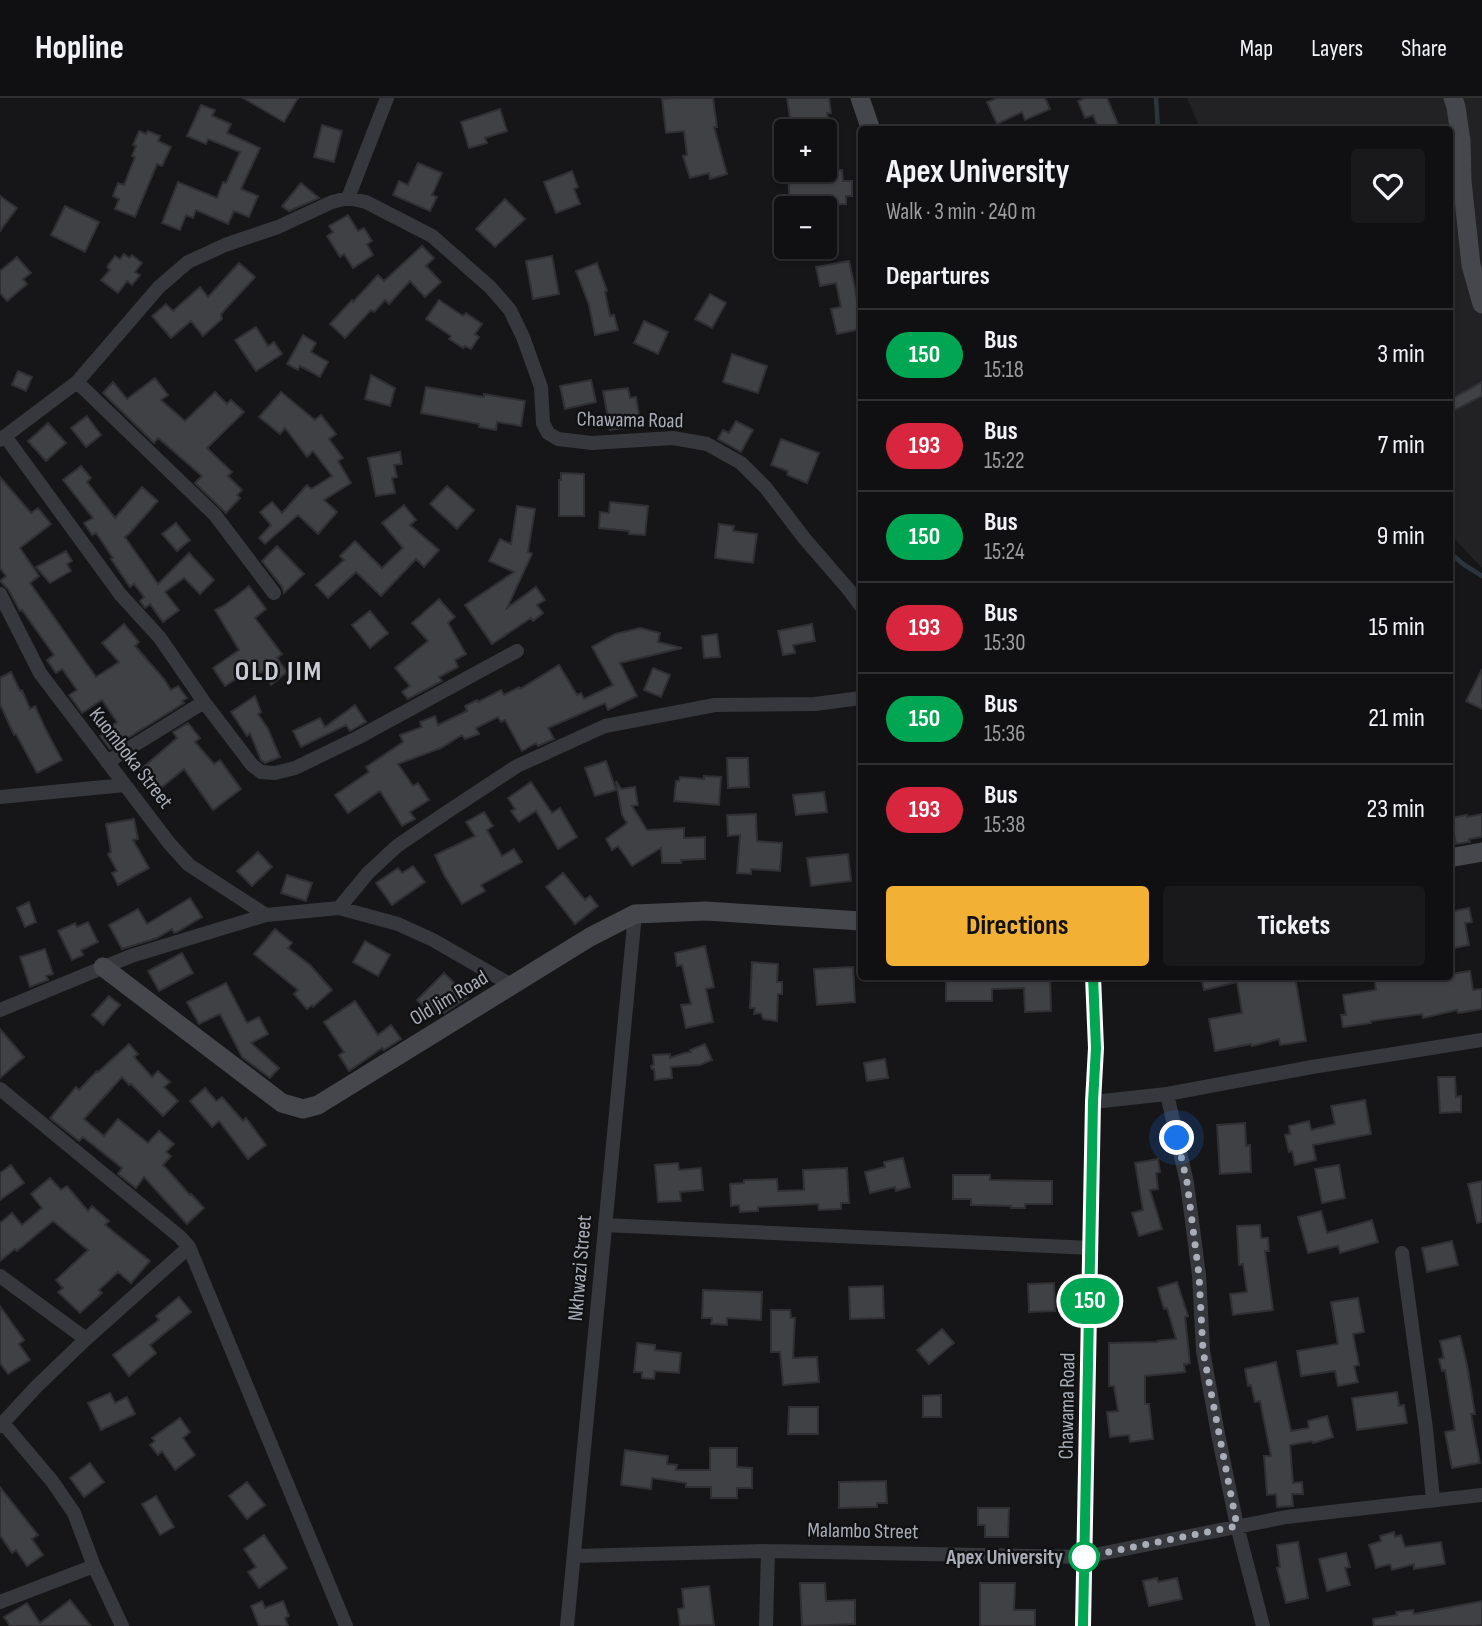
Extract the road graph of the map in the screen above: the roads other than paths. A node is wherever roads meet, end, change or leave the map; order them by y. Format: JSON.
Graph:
{"nodes":[{"id":1,"x":387,"y":98,"type":"edge"},
{"id":2,"x":860,"y":98,"type":"edge"},
{"id":3,"x":1454,"y":98,"type":"edge"},
{"id":4,"x":870,"y":126,"type":"edge"},
{"id":5,"x":348,"y":198,"type":"junction"},
{"id":6,"x":1482,"y":304,"type":"edge"},
{"id":7,"x":77,"y":382,"type":"junction"},
{"id":8,"x":3,"y":438,"type":"edge"},
{"id":9,"x":274,"y":593,"type":"dead end"},
{"id":10,"x":0,"y":594,"type":"edge"},
{"id":11,"x":858,"y":602,"type":"edge"},
{"id":12,"x":517,"y":651,"type":"dead end"},
{"id":13,"x":858,"y":698,"type":"edge"},
{"id":14,"x":204,"y":702,"type":"junction"},
{"id":15,"x":107,"y":762,"type":"junction"},
{"id":16,"x":125,"y":785,"type":"junction"},
{"id":17,"x":0,"y":797,"type":"edge"},
{"id":18,"x":1482,"y":852,"type":"edge"},
{"id":19,"x":1453,"y":857,"type":"edge"},
{"id":20,"x":339,"y":908,"type":"junction"},
{"id":21,"x":635,"y":914,"type":"junction"},
{"id":22,"x":266,"y":915,"type":"junction"},
{"id":23,"x":858,"y":921,"type":"edge"},
{"id":24,"x":103,"y":968,"type":"junction"},
{"id":25,"x":1093,"y":980,"type":"edge"},
{"id":26,"x":513,"y":986,"type":"junction"},
{"id":27,"x":0,"y":1010,"type":"edge"},
{"id":28,"x":1482,"y":1040,"type":"edge"},
{"id":29,"x":0,"y":1089,"type":"edge"},
{"id":30,"x":1167,"y":1094,"type":"junction"},
{"id":31,"x":1093,"y":1102,"type":"junction"},
{"id":32,"x":605,"y":1225,"type":"junction"},
{"id":33,"x":189,"y":1247,"type":"junction"},
{"id":34,"x":1091,"y":1248,"type":"junction"},
{"id":35,"x":1402,"y":1253,"type":"dead end"},
{"id":36,"x":0,"y":1276,"type":"edge"},
{"id":37,"x":86,"y":1339,"type":"junction"},
{"id":38,"x":1,"y":1424,"type":"edge"},
{"id":39,"x":1482,"y":1494,"type":"edge"},
{"id":40,"x":1433,"y":1499,"type":"junction"},
{"id":41,"x":1237,"y":1526,"type":"junction"},
{"id":42,"x":768,"y":1551,"type":"junction"},
{"id":43,"x":573,"y":1556,"type":"junction"},
{"id":44,"x":1084,"y":1557,"type":"junction"},
{"id":45,"x":93,"y":1566,"type":"junction"},
{"id":46,"x":0,"y":1602,"type":"edge"},
{"id":47,"x":122,"y":1626,"type":"edge"},
{"id":48,"x":346,"y":1626,"type":"edge"},
{"id":49,"x":567,"y":1626,"type":"edge"},
{"id":50,"x":766,"y":1626,"type":"edge"},
{"id":51,"x":1083,"y":1626,"type":"edge"},
{"id":52,"x":1263,"y":1626,"type":"edge"}],
"edges":[{"from":1,"to":5,"type":"street"},
{"from":2,"to":4,"type":"street"},
{"from":3,"to":6,"type":"street"},
{"from":5,"to":7,"type":"street"},
{"from":5,"to":11,"type":"street","name":"Chawama Road"},
{"from":7,"to":8,"type":"street"},
{"from":7,"to":9,"type":"street"},
{"from":8,"to":14,"type":"street"},
{"from":10,"to":15,"type":"street","name":"Kuomboka Street"},
{"from":12,"to":14,"type":"street"},
{"from":13,"to":20,"type":"street"},
{"from":14,"to":15,"type":"street"},
{"from":15,"to":16,"type":"street","name":"Kuomboka Street"},
{"from":16,"to":17,"type":"street"},
{"from":16,"to":22,"type":"street","name":"Kuomboka Street"},
{"from":18,"to":19,"type":"street"},
{"from":20,"to":22,"type":"street"},
{"from":20,"to":26,"type":"street"},
{"from":21,"to":23,"type":"street","name":"Old Jim Road"},
{"from":21,"to":26,"type":"street","name":"Old Jim Road"},
{"from":21,"to":32,"type":"street","name":"Nkhwazi Street"},
{"from":22,"to":24,"type":"street"},
{"from":24,"to":26,"type":"street","name":"Old Jim Road"},
{"from":24,"to":27,"type":"street"},
{"from":25,"to":31,"type":"street","name":"Chawama Road"},
{"from":28,"to":30,"type":"street"},
{"from":29,"to":33,"type":"street"},
{"from":30,"to":31,"type":"street"},
{"from":30,"to":41,"type":"street"},
{"from":31,"to":34,"type":"street","name":"Chawama Road"},
{"from":32,"to":34,"type":"street"},
{"from":32,"to":43,"type":"street","name":"Nkhwazi Street"},
{"from":33,"to":37,"type":"street"},
{"from":33,"to":48,"type":"street"},
{"from":34,"to":44,"type":"street","name":"Chawama Road"},
{"from":35,"to":40,"type":"street"},
{"from":36,"to":37,"type":"street"},
{"from":37,"to":38,"type":"street"},
{"from":38,"to":45,"type":"street"},
{"from":39,"to":40,"type":"street","name":"Malambo Street"},
{"from":40,"to":41,"type":"street","name":"Malambo Street"},
{"from":41,"to":44,"type":"street","name":"Malambo Street"},
{"from":41,"to":52,"type":"street"},
{"from":42,"to":43,"type":"street","name":"Malambo Street"},
{"from":42,"to":44,"type":"street","name":"Malambo Street"},
{"from":42,"to":50,"type":"street"},
{"from":43,"to":49,"type":"street","name":"Nkhwazi Street"},
{"from":44,"to":51,"type":"street","name":"Chawama Road"},
{"from":45,"to":46,"type":"street"},
{"from":45,"to":47,"type":"street"}]}
